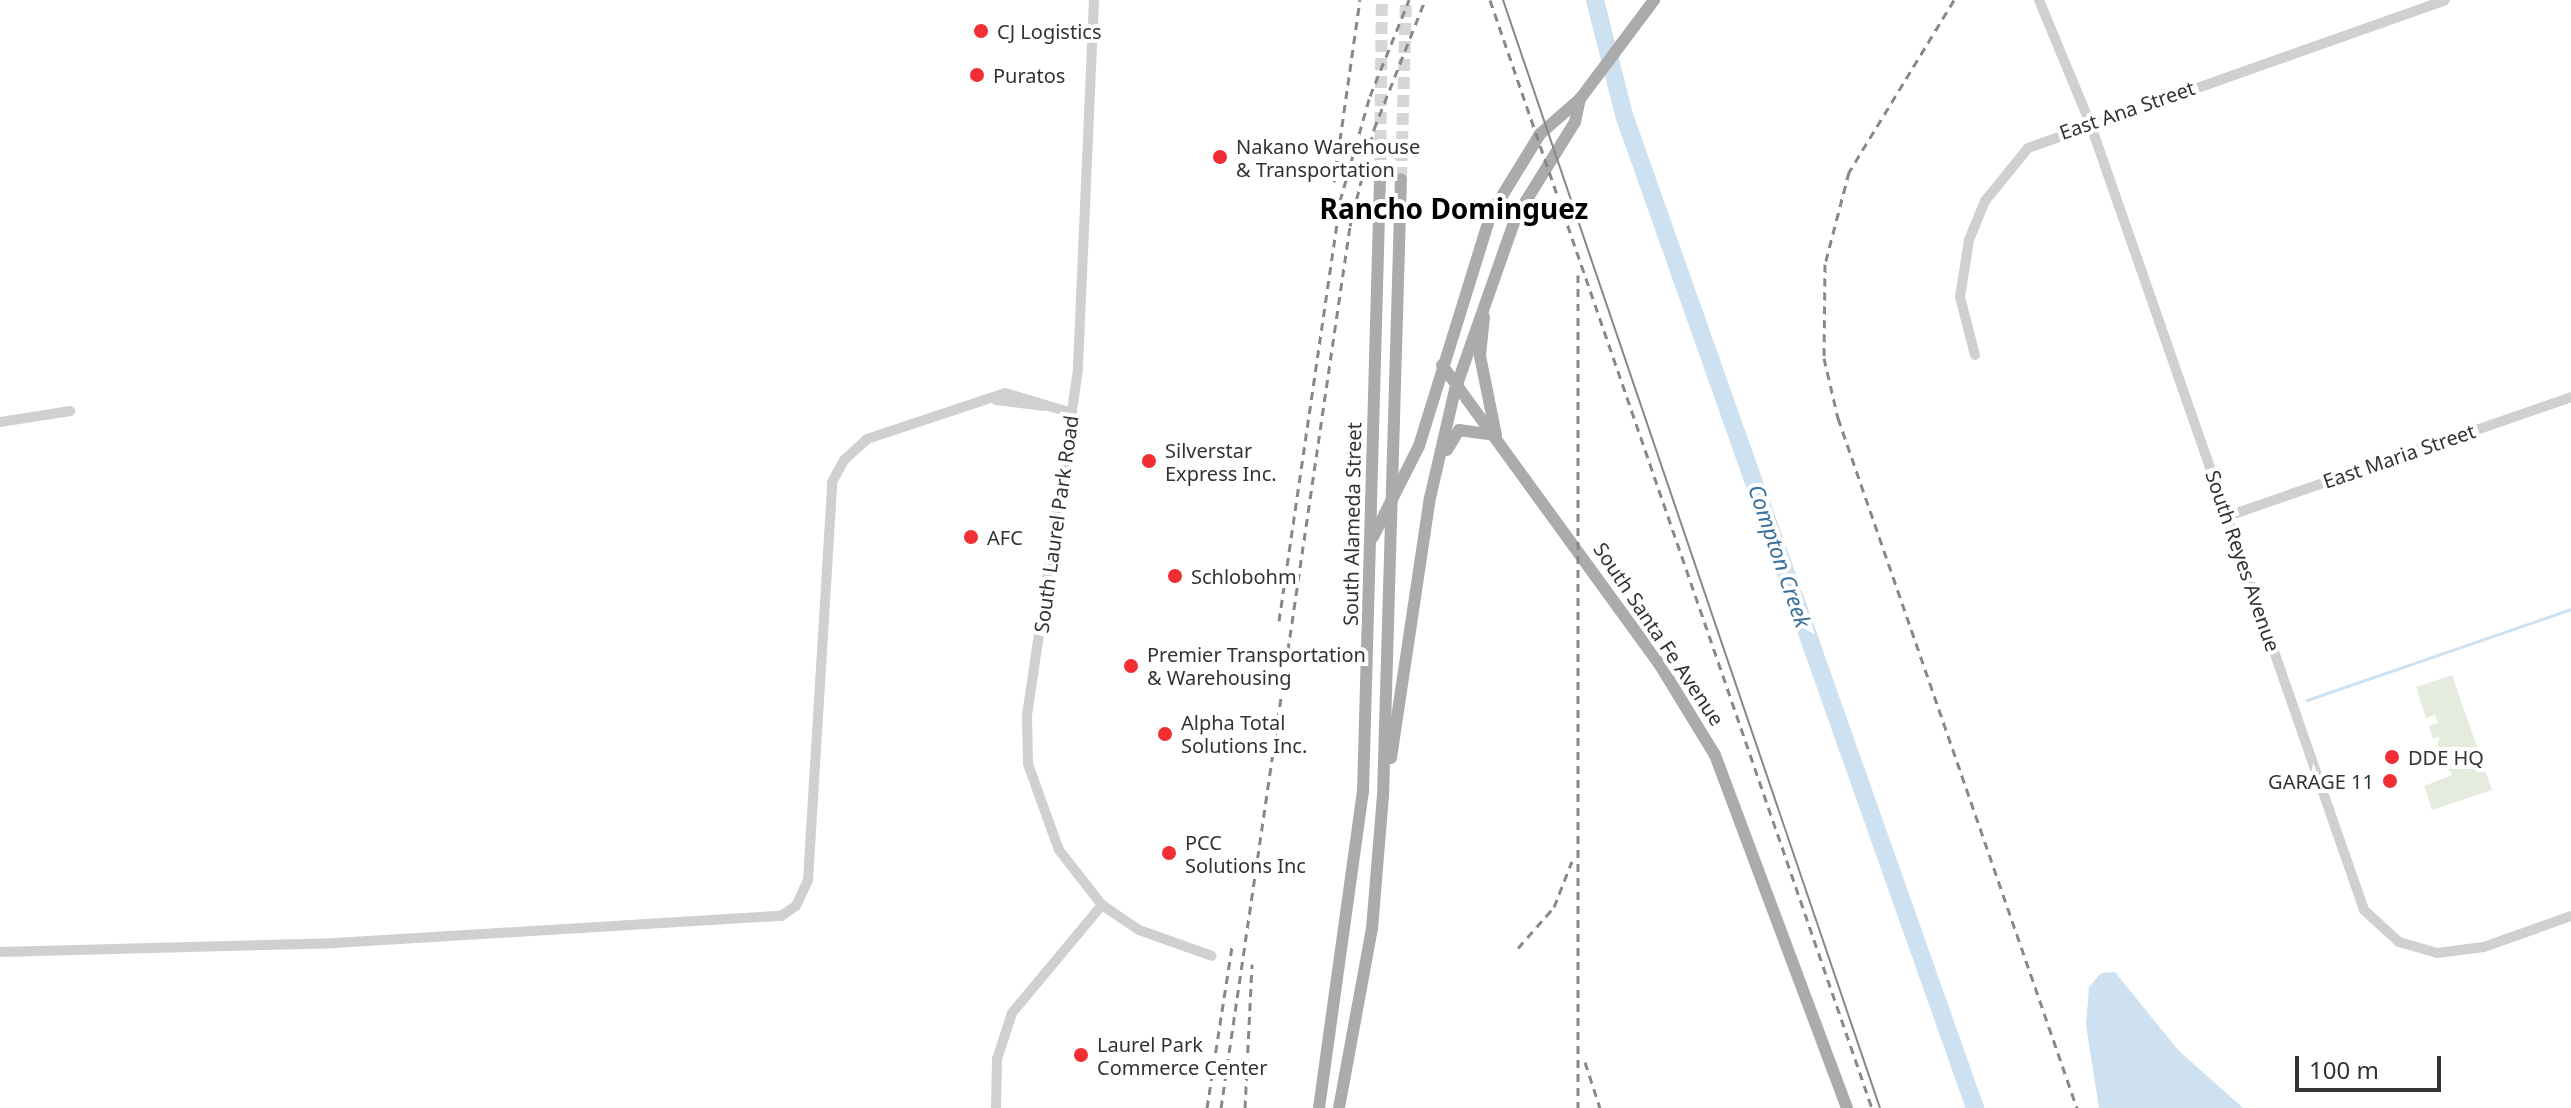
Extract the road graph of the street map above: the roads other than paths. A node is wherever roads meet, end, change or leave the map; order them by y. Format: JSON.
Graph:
{"nodes":[{"id":1,"x":1094,"y":0,"type":"edge"},
{"id":2,"x":2039,"y":0,"type":"edge"},
{"id":3,"x":2445,"y":0,"type":"edge"},
{"id":4,"x":1650,"y":5,"type":"edge"},
{"id":5,"x":1580,"y":99,"type":"junction"},
{"id":6,"x":2090,"y":123,"type":"junction"},
{"id":7,"x":1380,"y":178,"type":"tunnel mouth"},
{"id":8,"x":1401,"y":179,"type":"tunnel mouth"},
{"id":9,"x":1494,"y":208,"type":"junction"},
{"id":10,"x":1516,"y":217,"type":"junction"},
{"id":11,"x":1485,"y":291,"type":"junction"},
{"id":12,"x":1975,"y":355,"type":"dead end"},
{"id":13,"x":1442,"y":365,"type":"junction"},
{"id":14,"x":1455,"y":390,"type":"junction"},
{"id":15,"x":2571,"y":397,"type":"edge"},
{"id":16,"x":70,"y":411,"type":"dead end"},
{"id":17,"x":1072,"y":413,"type":"junction"},
{"id":18,"x":0,"y":422,"type":"edge"},
{"id":19,"x":1496,"y":435,"type":"junction"},
{"id":20,"x":1430,"y":498,"type":"junction"},
{"id":21,"x":1394,"y":503,"type":"junction"},
{"id":22,"x":2228,"y":516,"type":"junction"},
{"id":23,"x":1372,"y":539,"type":"junction"},
{"id":24,"x":1383,"y":796,"type":"junction"},
{"id":25,"x":1102,"y":905,"type":"junction"},
{"id":26,"x":2571,"y":916,"type":"edge"},
{"id":27,"x":0,"y":952,"type":"edge"},
{"id":28,"x":1212,"y":956,"type":"dead end"},
{"id":29,"x":996,"y":1108,"type":"edge"},
{"id":30,"x":1319,"y":1108,"type":"edge"},
{"id":31,"x":1339,"y":1108,"type":"edge"},
{"id":32,"x":1847,"y":1108,"type":"edge"}],
"edges":[{"from":1,"to":17,"type":"street","name":"South Laurel Park Road"},
{"from":2,"to":6,"type":"street","name":"South Reyes Avenue"},
{"from":3,"to":6,"type":"street","name":"East Ana Street"},
{"from":4,"to":5,"type":"main road"},
{"from":5,"to":9,"type":"main road"},
{"from":5,"to":10,"type":"main road"},
{"from":6,"to":12,"type":"street","name":"East Ana Street"},
{"from":6,"to":22,"type":"street","name":"South Reyes Avenue"},
{"from":7,"to":23,"type":"main road","name":"South Alameda Street"},
{"from":8,"to":21,"type":"main road","name":"South Alameda Street"},
{"from":9,"to":10,"type":"main road"},
{"from":9,"to":13,"type":"main road"},
{"from":10,"to":11,"type":"main road"},
{"from":11,"to":14,"type":"main road"},
{"from":11,"to":19,"type":"main road"},
{"from":13,"to":14,"type":"main road","name":"South Santa Fe Avenue"},
{"from":13,"to":21,"type":"main road"},
{"from":14,"to":19,"type":"main road","name":"South Santa Fe Avenue"},
{"from":14,"to":20,"type":"main road"},
{"from":15,"to":22,"type":"street","name":"East Maria Street"},
{"from":16,"to":18,"type":"street"},
{"from":17,"to":25,"type":"street","name":"South Laurel Park Road"},
{"from":17,"to":27,"type":"street"},
{"from":19,"to":20,"type":"main road"},
{"from":19,"to":32,"type":"main road","name":"South Santa Fe Avenue"},
{"from":20,"to":24,"type":"main road"},
{"from":21,"to":23,"type":"main road"},
{"from":21,"to":24,"type":"main road","name":"South Alameda Street"},
{"from":22,"to":26,"type":"street","name":"South Reyes Avenue"},
{"from":23,"to":30,"type":"main road","name":"South Alameda Street"},
{"from":24,"to":31,"type":"main road","name":"South Alameda Street"},
{"from":25,"to":28,"type":"street","name":"South Laurel Park Road"},
{"from":25,"to":29,"type":"street"}]}
